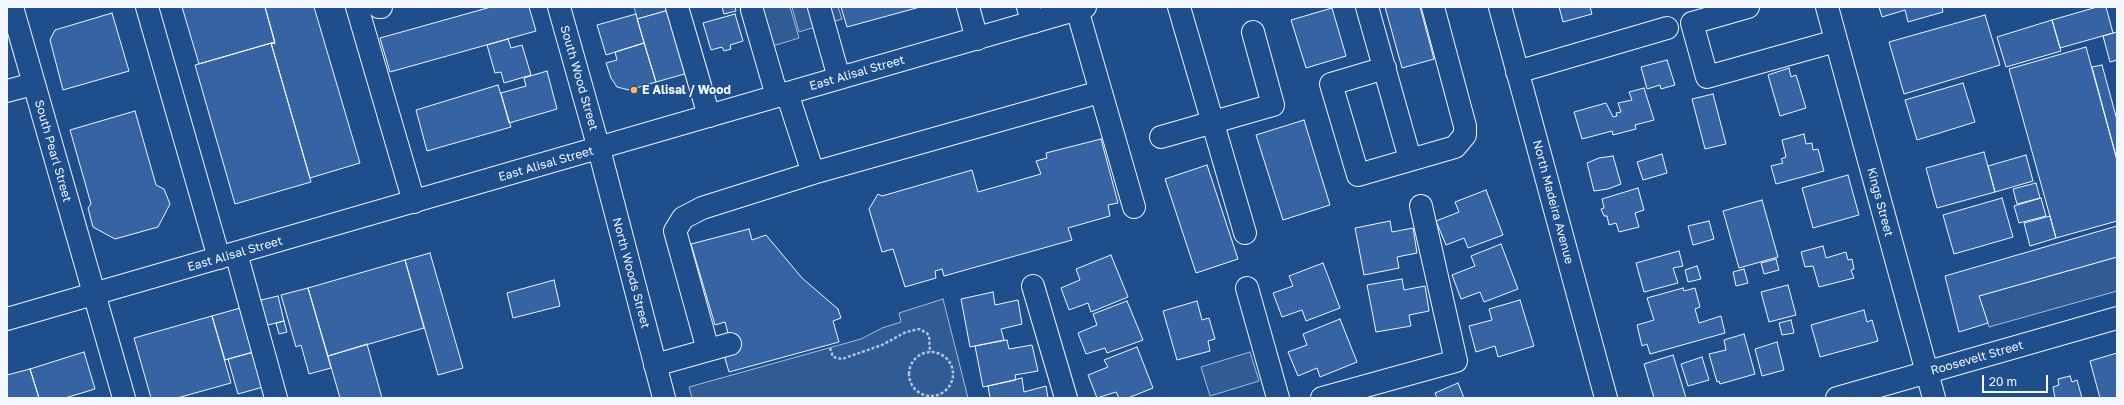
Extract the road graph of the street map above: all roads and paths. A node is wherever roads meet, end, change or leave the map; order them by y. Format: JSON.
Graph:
{"nodes":[{"id":1,"x":12,"y":7,"type":"edge"},
{"id":2,"x":147,"y":7,"type":"edge"},
{"id":3,"x":357,"y":7,"type":"edge"},
{"id":4,"x":559,"y":7,"type":"edge"},
{"id":5,"x":677,"y":7,"type":"edge"},
{"id":6,"x":819,"y":7,"type":"edge"},
{"id":7,"x":968,"y":7,"type":"edge"},
{"id":8,"x":1179,"y":7,"type":"edge"},
{"id":9,"x":1367,"y":7,"type":"edge"},
{"id":10,"x":1433,"y":7,"type":"edge"},
{"id":11,"x":1500,"y":7,"type":"edge"},
{"id":12,"x":1748,"y":7,"type":"edge"},
{"id":13,"x":1827,"y":7,"type":"edge"},
{"id":14,"x":1081,"y":8,"type":"edge"},
{"id":15,"x":752,"y":10,"type":"dead end"},
{"id":16,"x":1030,"y":15,"type":"edge"},
{"id":17,"x":1667,"y":28,"type":"dead end"},
{"id":18,"x":1253,"y":32,"type":"dead end"},
{"id":19,"x":977,"y":39,"type":"junction"},
{"id":20,"x":1836,"y":41,"type":"junction"},
{"id":21,"x":1385,"y":68,"type":"junction"},
{"id":22,"x":1517,"y":72,"type":"junction"},
{"id":23,"x":839,"y":78,"type":"junction"},
{"id":24,"x":33,"y":84,"type":"junction"},
{"id":25,"x":7,"y":91,"type":"edge"},
{"id":26,"x":1100,"y":92,"type":"junction"},
{"id":27,"x":782,"y":95,"type":"junction"},
{"id":28,"x":709,"y":116,"type":"junction"},
{"id":29,"x":1212,"y":123,"type":"junction"},
{"id":30,"x":1161,"y":137,"type":"dead end"},
{"id":31,"x":599,"y":149,"type":"junction"},
{"id":32,"x":1410,"y":160,"type":"junction"},
{"id":33,"x":813,"y":173,"type":"junction"},
{"id":34,"x":414,"y":202,"type":"junction"},
{"id":35,"x":1421,"y":206,"type":"dead end"},
{"id":36,"x":1134,"y":207,"type":"dead end"},
{"id":37,"x":1245,"y":233,"type":"dead end"},
{"id":38,"x":228,"y":256,"type":"junction"},
{"id":39,"x":1034,"y":286,"type":"dead end"},
{"id":40,"x":1247,"y":288,"type":"dead end"},
{"id":41,"x":95,"y":295,"type":"junction"},
{"id":42,"x":2117,"y":318,"type":"edge"},
{"id":43,"x":7,"y":319,"type":"edge"},
{"id":44,"x":730,"y":344,"type":"dead end"},
{"id":45,"x":830,"y":348,"type":"dead end"},
{"id":46,"x":708,"y":350,"type":"junction"},
{"id":47,"x":930,"y":352,"type":"junction"},
{"id":48,"x":655,"y":365,"type":"junction"},
{"id":49,"x":1927,"y":372,"type":"junction"},
{"id":50,"x":934,"y":396,"type":"edge"},
{"id":51,"x":1329,"y":397,"type":"edge"},
{"id":52,"x":124,"y":398,"type":"edge"},
{"id":53,"x":276,"y":398,"type":"edge"},
{"id":54,"x":664,"y":398,"type":"edge"},
{"id":55,"x":1066,"y":398,"type":"edge"},
{"id":56,"x":1278,"y":398,"type":"edge"},
{"id":57,"x":1606,"y":398,"type":"edge"},
{"id":58,"x":1837,"y":398,"type":"edge"},
{"id":59,"x":1934,"y":398,"type":"edge"}],
"edges":[{"from":1,"to":24,"type":"street","name":"South Pearl Street"},
{"from":2,"to":38,"type":"street"},
{"from":3,"to":34,"type":"street"},
{"from":4,"to":31,"type":"street","name":"South Wood Street"},
{"from":5,"to":28,"type":"street"},
{"from":6,"to":23,"type":"street"},
{"from":7,"to":19,"type":"street"},
{"from":8,"to":29,"type":"street"},
{"from":9,"to":21,"type":"street"},
{"from":10,"to":32,"type":"street"},
{"from":11,"to":22,"type":"street","name":"North Madeira Avenue"},
{"from":12,"to":20,"type":"street"},
{"from":13,"to":20,"type":"street","name":"Kings Street"},
{"from":14,"to":16,"type":"street","name":"East Alisal Street"},
{"from":14,"to":26,"type":"street"},
{"from":15,"to":27,"type":"street"},
{"from":16,"to":19,"type":"street","name":"East Alisal Street"},
{"from":17,"to":22,"type":"street"},
{"from":18,"to":29,"type":"street"},
{"from":19,"to":23,"type":"street","name":"East Alisal Street"},
{"from":20,"to":49,"type":"street","name":"Kings Street"},
{"from":21,"to":32,"type":"street"},
{"from":21,"to":32,"type":"street"},
{"from":22,"to":57,"type":"street","name":"North Madeira Avenue"},
{"from":23,"to":27,"type":"street","name":"East Alisal Street"},
{"from":24,"to":25,"type":"street"},
{"from":24,"to":41,"type":"street","name":"South Pearl Street"},
{"from":26,"to":33,"type":"street"},
{"from":26,"to":36,"type":"street"},
{"from":27,"to":28,"type":"street","name":"East Alisal Street"},
{"from":27,"to":33,"type":"street"},
{"from":28,"to":31,"type":"street","name":"East Alisal Street"},
{"from":29,"to":30,"type":"street"},
{"from":29,"to":37,"type":"street"},
{"from":31,"to":34,"type":"street","name":"East Alisal Street"},
{"from":31,"to":48,"type":"street","name":"North Woods Street"},
{"from":33,"to":46,"type":"street"},
{"from":34,"to":38,"type":"street","name":"East Alisal Street"},
{"from":35,"to":51,"type":"street"},
{"from":38,"to":41,"type":"street","name":"East Alisal Street"},
{"from":38,"to":53,"type":"street"},
{"from":39,"to":55,"type":"street"},
{"from":40,"to":56,"type":"street"},
{"from":41,"to":43,"type":"street","name":"East Alisal Street"},
{"from":41,"to":52,"type":"street","name":"South Pearl Street"},
{"from":42,"to":49,"type":"street","name":"Roosevelt Street"},
{"from":44,"to":46,"type":"street"},
{"from":45,"to":47,"type":"path"},
{"from":46,"to":48,"type":"street"},
{"from":47,"to":50,"type":"path"},
{"from":47,"to":50,"type":"path"},
{"from":48,"to":54,"type":"street","name":"North Woods Street"},
{"from":49,"to":58,"type":"street","name":"Roosevelt Street"},
{"from":49,"to":59,"type":"street","name":"Kings Street"}]}
